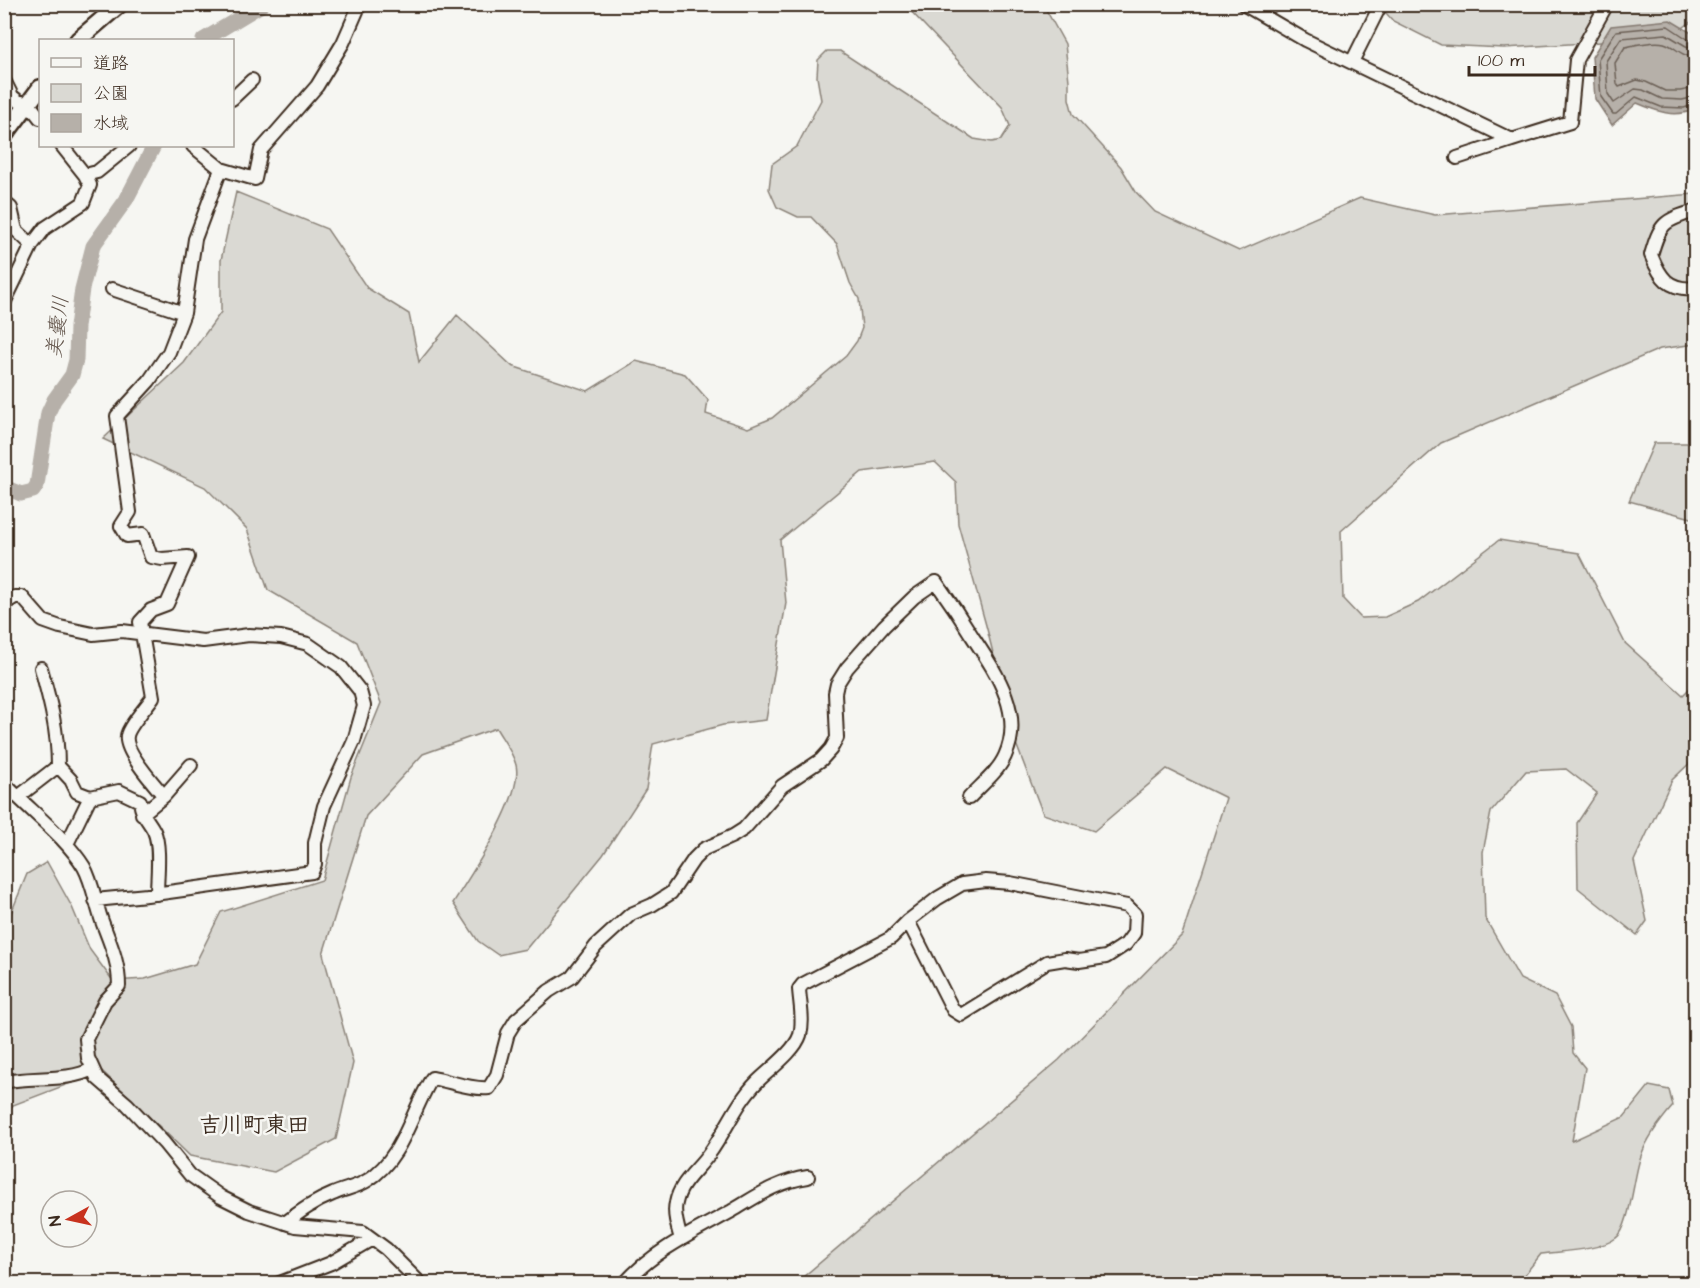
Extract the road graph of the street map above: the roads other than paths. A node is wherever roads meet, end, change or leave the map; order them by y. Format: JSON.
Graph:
{"nodes":[{"id":1,"x":120,"y":4,"type":"edge"},
{"id":2,"x":360,"y":4,"type":"edge"},
{"id":3,"x":1243,"y":4,"type":"edge"},
{"id":4,"x":1382,"y":4,"type":"edge"},
{"id":5,"x":1607,"y":4,"type":"edge"},
{"id":6,"x":1256,"y":8,"type":"edge"},
{"id":7,"x":79,"y":39,"type":"edge"},
{"id":8,"x":1352,"y":62,"type":"junction"},
{"id":9,"x":4,"y":80,"type":"edge"},
{"id":10,"x":252,"y":80,"type":"dead end"},
{"id":11,"x":39,"y":89,"type":"edge"},
{"id":12,"x":234,"y":97,"type":"edge"},
{"id":13,"x":29,"y":104,"type":"junction"},
{"id":14,"x":39,"y":117,"type":"edge"},
{"id":15,"x":4,"y":136,"type":"edge"},
{"id":16,"x":1512,"y":140,"type":"junction"},
{"id":17,"x":63,"y":147,"type":"edge"},
{"id":18,"x":128,"y":147,"type":"edge"},
{"id":19,"x":197,"y":147,"type":"edge"},
{"id":20,"x":1457,"y":158,"type":"dead end"},
{"id":21,"x":221,"y":169,"type":"junction"},
{"id":22,"x":85,"y":175,"type":"junction"},
{"id":23,"x":4,"y":202,"type":"edge"},
{"id":24,"x":1695,"y":211,"type":"edge"},
{"id":25,"x":32,"y":245,"type":"junction"},
{"id":26,"x":1695,"y":288,"type":"edge"},
{"id":27,"x":112,"y":289,"type":"dead end"},
{"id":28,"x":4,"y":303,"type":"edge"},
{"id":29,"x":184,"y":313,"type":"junction"},
{"id":30,"x":4,"y":604,"type":"edge"},
{"id":31,"x":140,"y":632,"type":"junction"},
{"id":32,"x":41,"y":668,"type":"dead end"},
{"id":33,"x":191,"y":765,"type":"dead end"},
{"id":34,"x":58,"y":766,"type":"junction"},
{"id":35,"x":4,"y":783,"type":"edge"},
{"id":36,"x":164,"y":796,"type":"junction"},
{"id":37,"x":18,"y":797,"type":"junction"},
{"id":38,"x":90,"y":797,"type":"junction"},
{"id":39,"x":969,"y":798,"type":"dead end"},
{"id":40,"x":142,"y":814,"type":"junction"},
{"id":41,"x":67,"y":844,"type":"junction"},
{"id":42,"x":157,"y":894,"type":"junction"},
{"id":43,"x":94,"y":900,"type":"junction"},
{"id":44,"x":908,"y":921,"type":"junction"},
{"id":45,"x":92,"y":1069,"type":"junction"},
{"id":46,"x":4,"y":1082,"type":"edge"},
{"id":47,"x":808,"y":1177,"type":"dead end"},
{"id":48,"x":285,"y":1223,"type":"junction"},
{"id":49,"x":372,"y":1239,"type":"junction"},
{"id":50,"x":681,"y":1239,"type":"junction"},
{"id":51,"x":277,"y":1284,"type":"edge"},
{"id":52,"x":421,"y":1284,"type":"edge"},
{"id":53,"x":624,"y":1284,"type":"edge"}],
"edges":[{"from":1,"to":7,"type":"main road"},
{"from":2,"to":21,"type":"street"},
{"from":3,"to":6,"type":"street"},
{"from":4,"to":8,"type":"street"},
{"from":5,"to":16,"type":"street"},
{"from":6,"to":8,"type":"street"},
{"from":8,"to":16,"type":"street"},
{"from":9,"to":13,"type":"street"},
{"from":10,"to":12,"type":"street"},
{"from":11,"to":13,"type":"main road"},
{"from":13,"to":14,"type":"street"},
{"from":13,"to":15,"type":"main road"},
{"from":16,"to":20,"type":"street"},
{"from":17,"to":22,"type":"street"},
{"from":18,"to":22,"type":"street"},
{"from":19,"to":21,"type":"street"},
{"from":21,"to":29,"type":"street"},
{"from":22,"to":25,"type":"street"},
{"from":23,"to":25,"type":"street"},
{"from":24,"to":26,"type":"street"},
{"from":25,"to":28,"type":"street"},
{"from":27,"to":29,"type":"street"},
{"from":29,"to":31,"type":"street"},
{"from":30,"to":31,"type":"street"},
{"from":31,"to":36,"type":"street"},
{"from":31,"to":42,"type":"street"},
{"from":32,"to":34,"type":"street"},
{"from":33,"to":36,"type":"street"},
{"from":34,"to":37,"type":"street"},
{"from":34,"to":38,"type":"street"},
{"from":35,"to":37,"type":"street"},
{"from":36,"to":40,"type":"street"},
{"from":37,"to":41,"type":"street"},
{"from":38,"to":40,"type":"street"},
{"from":38,"to":41,"type":"street"},
{"from":39,"to":48,"type":"street"},
{"from":40,"to":42,"type":"street"},
{"from":41,"to":43,"type":"street"},
{"from":42,"to":43,"type":"street"},
{"from":43,"to":45,"type":"street"},
{"from":44,"to":44,"type":"street"},
{"from":44,"to":50,"type":"street"},
{"from":45,"to":46,"type":"street"},
{"from":45,"to":48,"type":"street"},
{"from":47,"to":50,"type":"street"},
{"from":48,"to":49,"type":"street"},
{"from":49,"to":51,"type":"street"},
{"from":49,"to":52,"type":"street"},
{"from":50,"to":53,"type":"street"}]}
